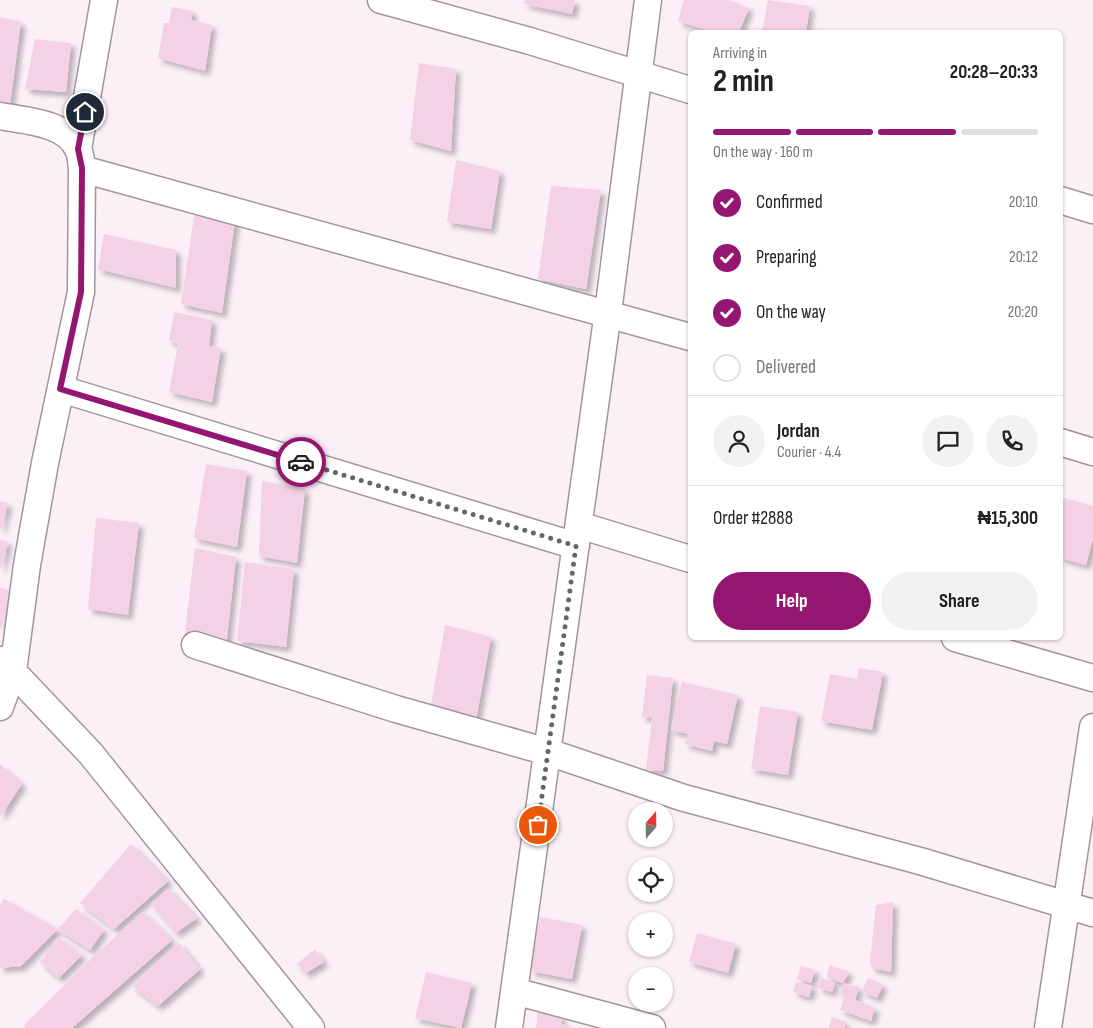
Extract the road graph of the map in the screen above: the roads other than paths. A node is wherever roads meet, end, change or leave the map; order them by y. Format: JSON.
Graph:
{"nodes":[{"id":1,"x":104,"y":0,"type":"edge"},
{"id":2,"x":381,"y":0,"type":"edge"},
{"id":3,"x":648,"y":0,"type":"edge"},
{"id":4,"x":640,"y":74,"type":"junction"},
{"id":5,"x":688,"y":89,"type":"edge"},
{"id":6,"x":0,"y":116,"type":"edge"},
{"id":7,"x":80,"y":159,"type":"junction"},
{"id":8,"x":1063,"y":201,"type":"edge"},
{"id":9,"x":1093,"y":210,"type":"edge"},
{"id":10,"x":608,"y":313,"type":"junction"},
{"id":11,"x":688,"y":336,"type":"edge"},
{"id":12,"x":60,"y":389,"type":"junction"},
{"id":13,"x":1063,"y":443,"type":"edge"},
{"id":14,"x":1093,"y":452,"type":"edge"},
{"id":15,"x":577,"y":535,"type":"junction"},
{"id":16,"x":688,"y":558,"type":"edge"},
{"id":17,"x":962,"y":640,"type":"edge"},
{"id":18,"x":195,"y":645,"type":"dead end"},
{"id":19,"x":7,"y":664,"type":"edge"},
{"id":20,"x":1093,"y":678,"type":"edge"},
{"id":21,"x":0,"y":708,"type":"edge"},
{"id":22,"x":1093,"y":726,"type":"edge"},
{"id":23,"x":548,"y":752,"type":"junction"},
{"id":24,"x":1066,"y":904,"type":"junction"},
{"id":25,"x":1093,"y":913,"type":"edge"},
{"id":26,"x":514,"y":991,"type":"junction"},
{"id":27,"x":311,"y":1028,"type":"edge"},
{"id":28,"x":509,"y":1028,"type":"edge"},
{"id":29,"x":652,"y":1028,"type":"edge"},
{"id":30,"x":1048,"y":1028,"type":"edge"}],
"edges":[{"from":1,"to":7,"type":"street"},
{"from":2,"to":4,"type":"street"},
{"from":3,"to":4,"type":"street"},
{"from":4,"to":5,"type":"street"},
{"from":4,"to":10,"type":"street"},
{"from":6,"to":7,"type":"street"},
{"from":7,"to":10,"type":"street"},
{"from":7,"to":12,"type":"street"},
{"from":8,"to":9,"type":"street"},
{"from":10,"to":11,"type":"street"},
{"from":10,"to":15,"type":"street"},
{"from":12,"to":15,"type":"street"},
{"from":12,"to":19,"type":"street"},
{"from":13,"to":14,"type":"street"},
{"from":15,"to":16,"type":"street"},
{"from":15,"to":23,"type":"street"},
{"from":17,"to":20,"type":"street"},
{"from":18,"to":23,"type":"street"},
{"from":19,"to":21,"type":"street"},
{"from":19,"to":27,"type":"street"},
{"from":22,"to":24,"type":"street"},
{"from":23,"to":24,"type":"street"},
{"from":23,"to":26,"type":"street"},
{"from":24,"to":25,"type":"street"},
{"from":24,"to":30,"type":"street"},
{"from":26,"to":28,"type":"street"},
{"from":26,"to":29,"type":"street"}]}
